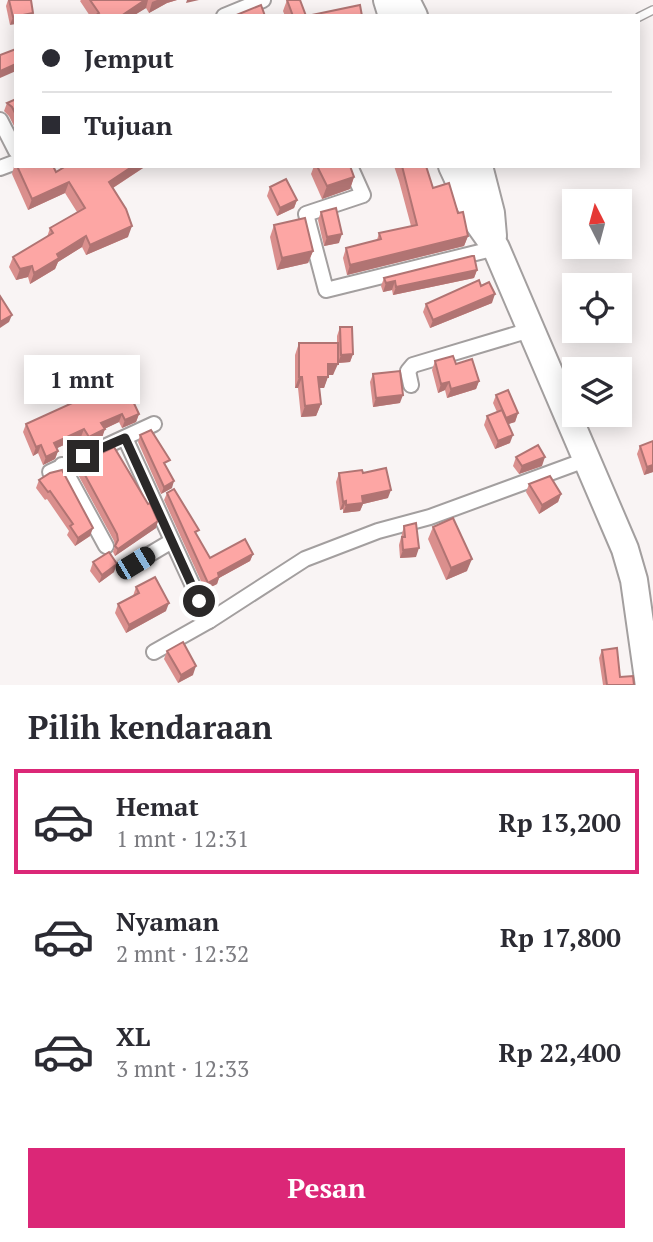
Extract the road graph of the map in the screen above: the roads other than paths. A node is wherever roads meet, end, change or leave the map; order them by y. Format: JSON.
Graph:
{"nodes":[{"id":1,"x":263,"y":0,"type":"edge"},
{"id":2,"x":228,"y":14,"type":"edge"},
{"id":3,"x":0,"y":120,"type":"edge"},
{"id":4,"x":14,"y":147,"type":"edge"},
{"id":5,"x":351,"y":168,"type":"edge"},
{"id":6,"x":453,"y":168,"type":"edge"},
{"id":7,"x":480,"y":168,"type":"edge"},
{"id":8,"x":495,"y":244,"type":"junction"},
{"id":9,"x":530,"y":330,"type":"junction"},
{"id":10,"x":411,"y":385,"type":"dead end"},
{"id":11,"x":154,"y":424,"type":"dead end"},
{"id":12,"x":125,"y":438,"type":"junction"},
{"id":13,"x":588,"y":459,"type":"junction"},
{"id":14,"x":172,"y":541,"type":"junction"},
{"id":15,"x":106,"y":546,"type":"dead end"},
{"id":16,"x":135,"y":563,"type":"dead end"},
{"id":17,"x":209,"y":621,"type":"junction"},
{"id":18,"x":155,"y":652,"type":"dead end"},
{"id":19,"x":649,"y":685,"type":"edge"}],
"edges":[{"from":1,"to":2,"type":"street"},
{"from":3,"to":4,"type":"street"},
{"from":5,"to":8,"type":"street"},
{"from":6,"to":8,"type":"highway"},
{"from":7,"to":8,"type":"highway"},
{"from":8,"to":9,"type":"highway"},
{"from":9,"to":10,"type":"street"},
{"from":9,"to":13,"type":"highway"},
{"from":11,"to":12,"type":"street"},
{"from":12,"to":14,"type":"street"},
{"from":12,"to":15,"type":"street"},
{"from":13,"to":17,"type":"street"},
{"from":13,"to":19,"type":"highway"},
{"from":14,"to":16,"type":"street"},
{"from":14,"to":17,"type":"street"},
{"from":17,"to":18,"type":"street"}]}
